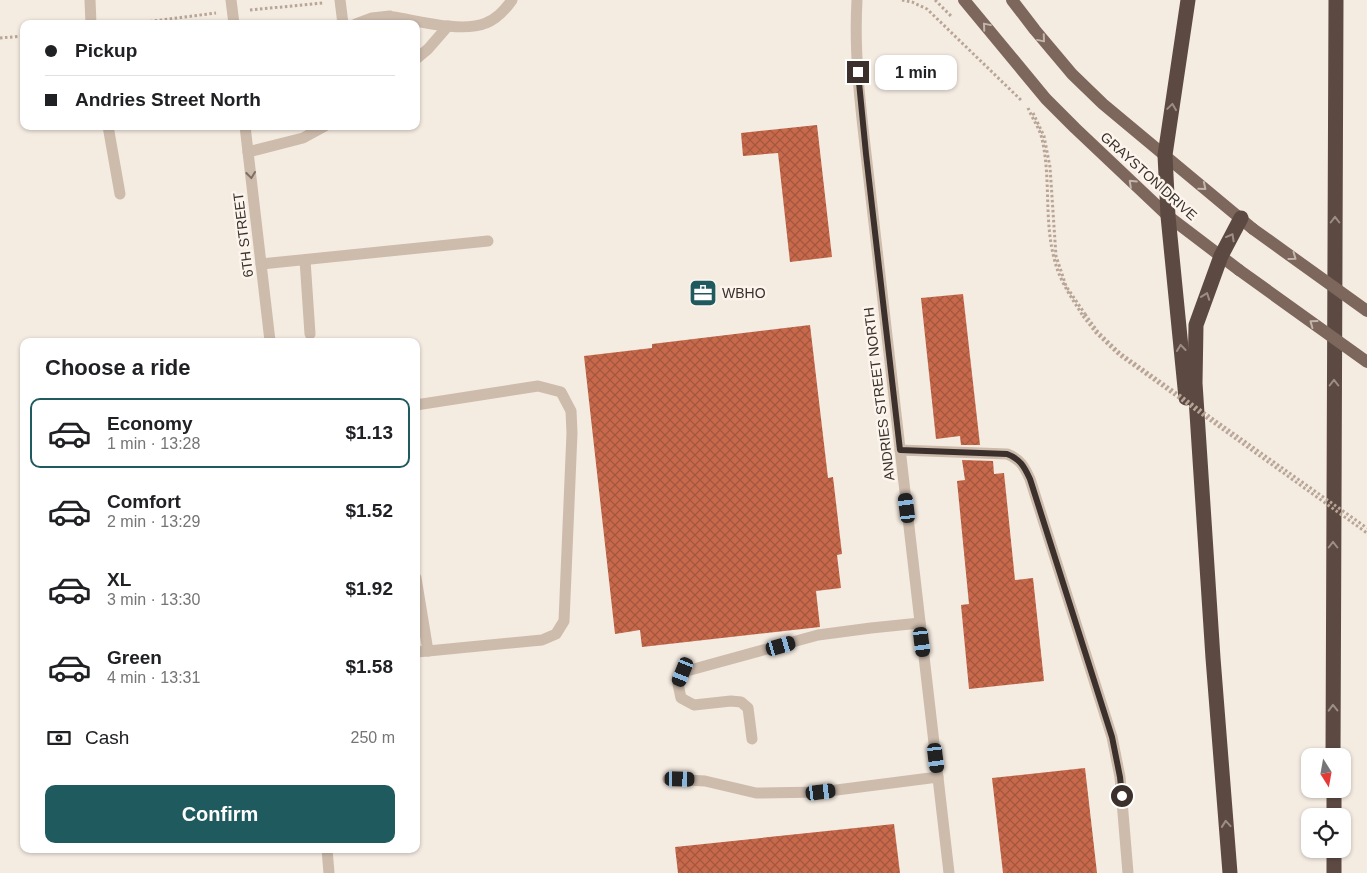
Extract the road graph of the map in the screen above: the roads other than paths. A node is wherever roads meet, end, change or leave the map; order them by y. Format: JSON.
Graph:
{"nodes":[{"id":1,"x":90,"y":0,"type":"edge"},
{"id":2,"x":231,"y":0,"type":"edge"},
{"id":3,"x":340,"y":0,"type":"edge"},
{"id":4,"x":512,"y":0,"type":"edge"},
{"id":5,"x":857,"y":0,"type":"edge"},
{"id":6,"x":964,"y":0,"type":"edge"},
{"id":7,"x":1012,"y":0,"type":"edge"},
{"id":8,"x":1188,"y":0,"type":"edge"},
{"id":9,"x":1336,"y":0,"type":"edge"},
{"id":10,"x":91,"y":20,"type":"edge"},
{"id":11,"x":234,"y":20,"type":"edge"},
{"id":12,"x":342,"y":20,"type":"edge"},
{"id":13,"x":367,"y":20,"type":"edge"},
{"id":14,"x":414,"y":20,"type":"edge"},
{"id":15,"x":420,"y":21,"type":"edge"},
{"id":16,"x":448,"y":26,"type":"junction"},
{"id":17,"x":420,"y":56,"type":"edge"},
{"id":18,"x":109,"y":130,"type":"edge"},
{"id":19,"x":245,"y":130,"type":"edge"},
{"id":20,"x":302,"y":130,"type":"edge"},
{"id":21,"x":318,"y":130,"type":"edge"},
{"id":22,"x":303,"y":138,"type":"junction"},
{"id":23,"x":248,"y":152,"type":"junction"},
{"id":24,"x":1165,"y":155,"type":"junction"},
{"id":25,"x":120,"y":194,"type":"dead end"},
{"id":26,"x":1168,"y":216,"type":"junction"},
{"id":27,"x":1241,"y":218,"type":"junction"},
{"id":28,"x":488,"y":241,"type":"dead end"},
{"id":29,"x":1221,"y":256,"type":"junction"},
{"id":30,"x":305,"y":260,"type":"junction"},
{"id":31,"x":261,"y":264,"type":"junction"},
{"id":32,"x":1367,"y":311,"type":"edge"},
{"id":33,"x":310,"y":334,"type":"dead end"},
{"id":34,"x":270,"y":338,"type":"edge"},
{"id":35,"x":1367,"y":362,"type":"edge"},
{"id":36,"x":420,"y":404,"type":"edge"},
{"id":37,"x":900,"y":450,"type":"junction"},
{"id":38,"x":420,"y":602,"type":"edge"},
{"id":39,"x":920,"y":623,"type":"junction"},
{"id":40,"x":428,"y":651,"type":"junction"},
{"id":41,"x":420,"y":652,"type":"edge"},
{"id":42,"x":1213,"y":658,"type":"junction"},
{"id":43,"x":752,"y":739,"type":"dead end"},
{"id":44,"x":1333,"y":748,"type":"edge"},
{"id":45,"x":938,"y":777,"type":"junction"},
{"id":46,"x":668,"y":779,"type":"dead end"},
{"id":47,"x":328,"y":853,"type":"edge"},
{"id":48,"x":1334,"y":858,"type":"edge"},
{"id":49,"x":330,"y":873,"type":"edge"},
{"id":50,"x":949,"y":873,"type":"edge"},
{"id":51,"x":1128,"y":873,"type":"edge"},
{"id":52,"x":1230,"y":873,"type":"edge"},
{"id":53,"x":1334,"y":873,"type":"edge"}],
"edges":[{"from":1,"to":10,"type":"lane"},
{"from":2,"to":11,"type":"lane"},
{"from":3,"to":12,"type":"lane"},
{"from":4,"to":16,"type":"lane"},
{"from":5,"to":37,"type":"lane","name":"ANDRIES STREET NORTH"},
{"from":26,"to":6,"type":"main road","name":"GRAYSTON DRIVE","one_way":true},
{"from":7,"to":24,"type":"main road","name":"GRAYSTON DRIVE","one_way":true},
{"from":24,"to":8,"type":"highway","one_way":true},
{"from":44,"to":9,"type":"highway","one_way":true},
{"from":13,"to":14,"type":"lane"},
{"from":15,"to":16,"type":"lane"},
{"from":16,"to":17,"type":"lane"},
{"from":18,"to":25,"type":"lane"},
{"from":19,"to":23,"type":"lane","name":"6TH STREET"},
{"from":20,"to":22,"type":"lane"},
{"from":21,"to":22,"type":"lane"},
{"from":22,"to":23,"type":"lane"},
{"from":23,"to":31,"type":"lane","name":"6TH STREET","one_way":true},
{"from":24,"to":26,"type":"highway"},
{"from":24,"to":27,"type":"main road","name":"GRAYSTON DRIVE","one_way":true},
{"from":26,"to":29,"type":"main road","name":"GRAYSTON DRIVE"},
{"from":42,"to":26,"type":"highway","one_way":true},
{"from":29,"to":27,"type":"highway","one_way":true},
{"from":27,"to":32,"type":"main road","name":"GRAYSTON DRIVE","one_way":true,"bridge":true},
{"from":28,"to":30,"type":"lane"},
{"from":35,"to":29,"type":"main road","name":"GRAYSTON DRIVE","one_way":true,"bridge":true},
{"from":42,"to":29,"type":"highway","one_way":true},
{"from":30,"to":31,"type":"lane"},
{"from":30,"to":33,"type":"lane"},
{"from":31,"to":34,"type":"lane","name":"6TH STREET"},
{"from":36,"to":40,"type":"lane"},
{"from":37,"to":39,"type":"lane","name":"ANDRIES STREET NORTH"},
{"from":37,"to":51,"type":"lane"},
{"from":38,"to":40,"type":"lane"},
{"from":39,"to":43,"type":"lane"},
{"from":39,"to":45,"type":"lane","name":"ANDRIES STREET NORTH"},
{"from":40,"to":41,"type":"lane"},
{"from":52,"to":42,"type":"highway","one_way":true},
{"from":45,"to":46,"type":"lane"},
{"from":45,"to":50,"type":"lane","name":"ANDRIES STREET NORTH"},
{"from":47,"to":49,"type":"lane"},
{"from":48,"to":53,"type":"highway"}]}
